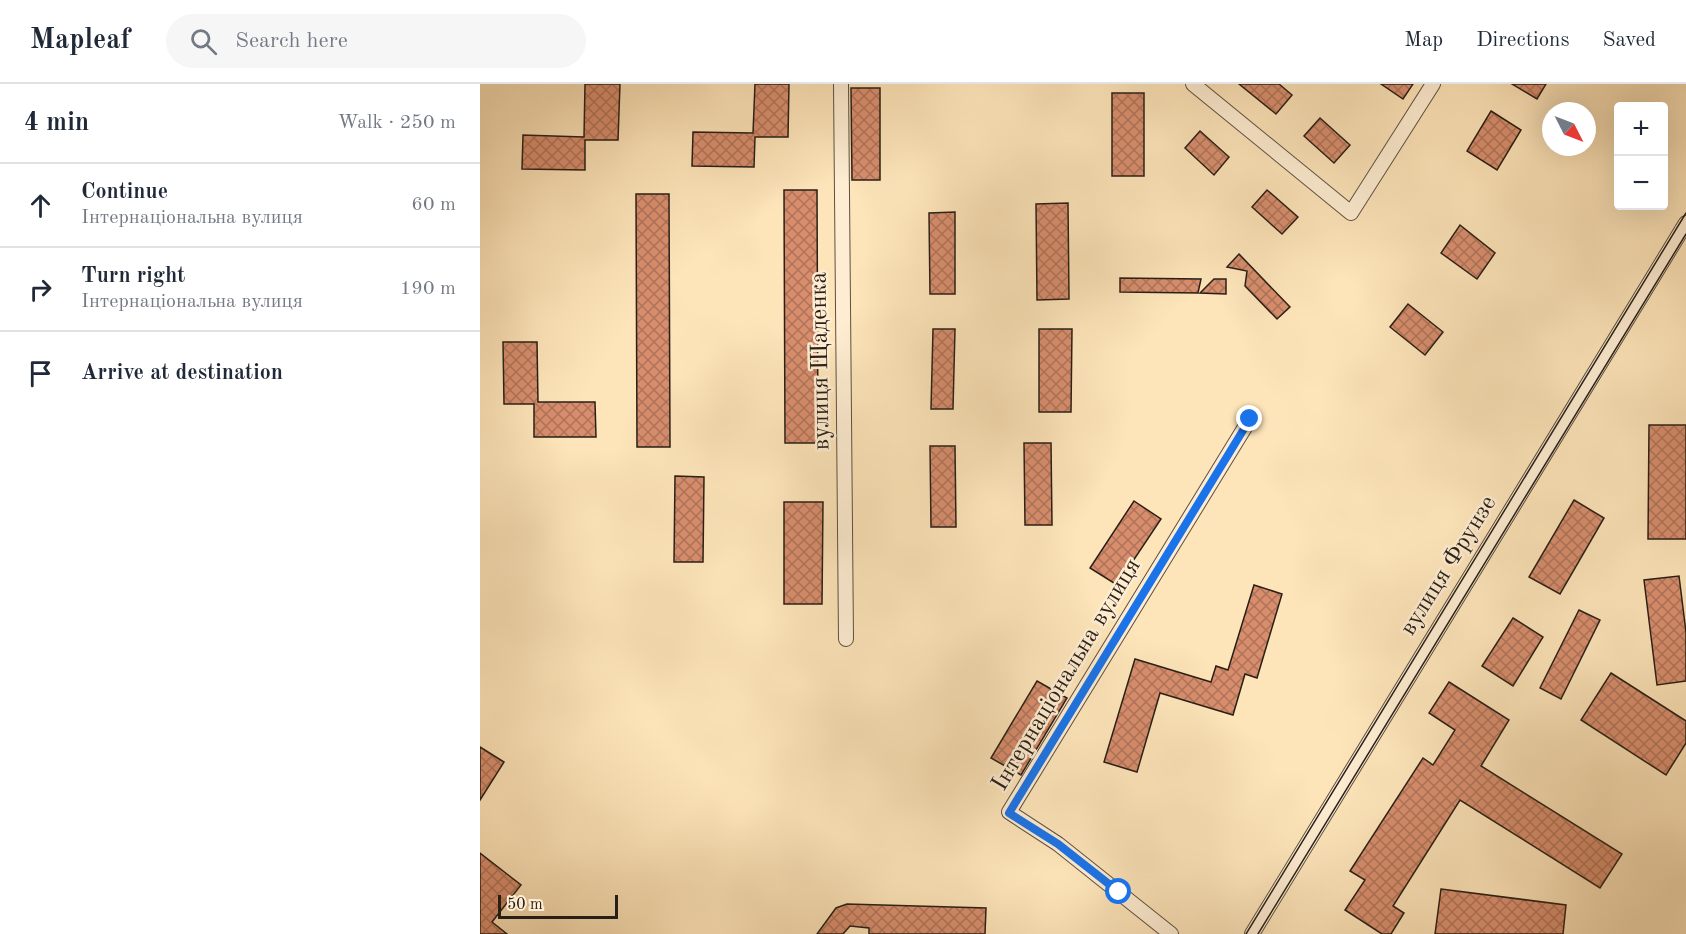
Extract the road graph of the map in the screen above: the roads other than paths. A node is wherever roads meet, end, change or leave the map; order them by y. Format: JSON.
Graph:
{"nodes":[{"id":1,"x":841,"y":84,"type":"edge"},
{"id":2,"x":1193,"y":84,"type":"edge"},
{"id":3,"x":1433,"y":84,"type":"edge"},
{"id":4,"x":1686,"y":223,"type":"edge"},
{"id":5,"x":1250,"y":419,"type":"dead end"},
{"id":6,"x":846,"y":639,"type":"dead end"},
{"id":7,"x":1171,"y":934,"type":"edge"},
{"id":8,"x":1252,"y":934,"type":"edge"}],
"edges":[{"from":1,"to":6,"type":"street","name":"вулиця Щаденка"},
{"from":2,"to":3,"type":"street"},
{"from":4,"to":8,"type":"street","name":"вулиця Фрунзе"},
{"from":5,"to":7,"type":"street","name":"Інтернаціональна вулиця"}]}
